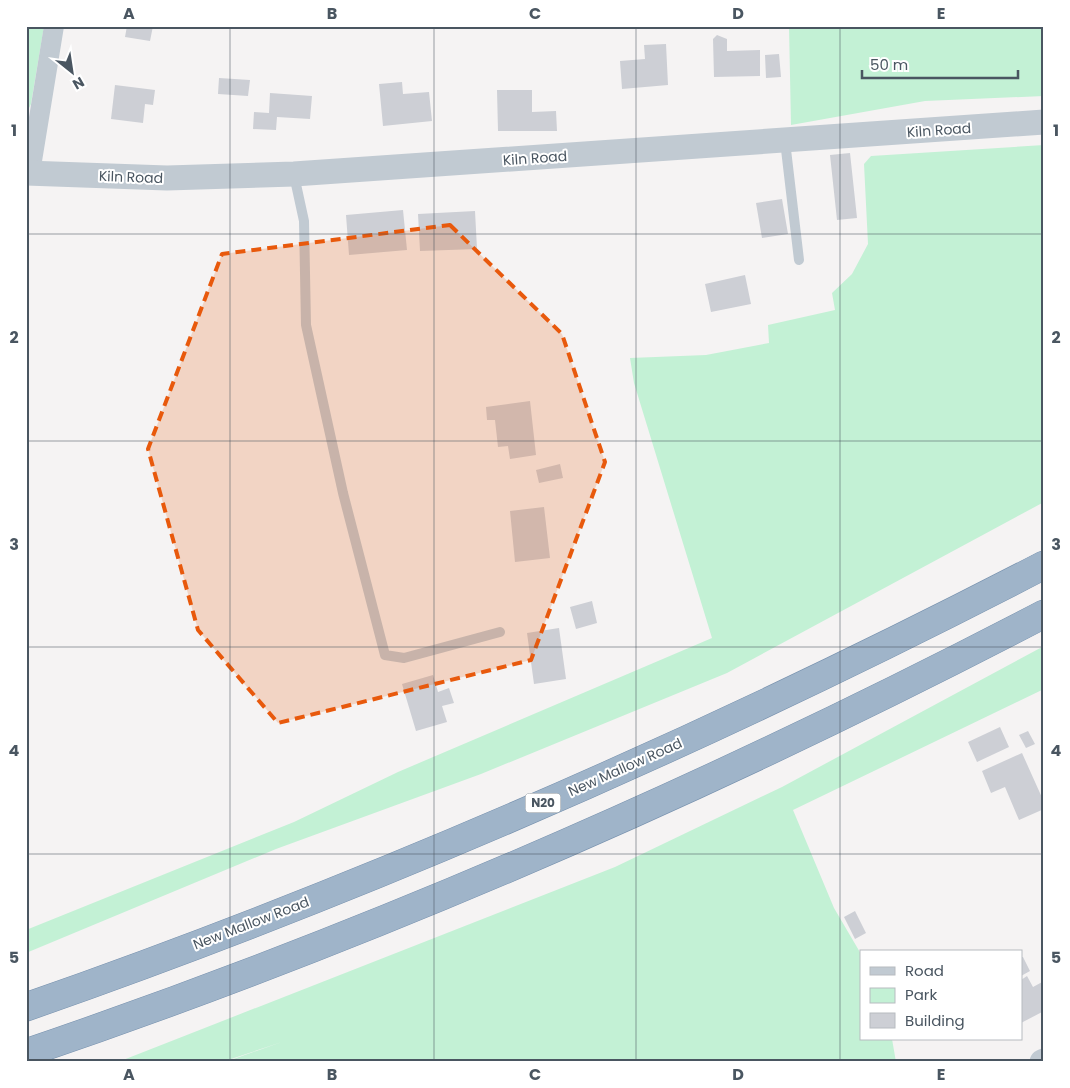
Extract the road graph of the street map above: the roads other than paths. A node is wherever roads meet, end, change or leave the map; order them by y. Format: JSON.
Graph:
{"nodes":[{"id":1,"x":54,"y":26,"type":"edge"},
{"id":2,"x":1044,"y":122,"type":"edge"},
{"id":3,"x":32,"y":131,"type":"edge"},
{"id":4,"x":786,"y":141,"type":"junction"},
{"id":5,"x":28,"y":173,"type":"edge"},
{"id":6,"x":294,"y":174,"type":"junction"},
{"id":7,"x":799,"y":260,"type":"dead end"},
{"id":8,"x":1044,"y":559,"type":"edge"},
{"id":9,"x":1044,"y":565,"type":"edge"},
{"id":10,"x":980,"y":598,"type":"junction"},
{"id":11,"x":1044,"y":614,"type":"edge"},
{"id":12,"x":500,"y":632,"type":"dead end"},
{"id":13,"x":26,"y":1007,"type":"edge"},
{"id":14,"x":26,"y":1053,"type":"edge"}],
"edges":[{"from":1,"to":3,"type":"street"},
{"from":2,"to":4,"type":"street","name":"Kiln Road"},
{"from":3,"to":5,"type":"street"},
{"from":4,"to":6,"type":"street","name":"Kiln Road"},
{"from":4,"to":7,"type":"lane"},
{"from":5,"to":6,"type":"street","name":"Kiln Road"},
{"from":6,"to":12,"type":"lane"},
{"from":8,"to":10,"type":"highway","number":"N20"},
{"from":9,"to":10,"type":"highway","name":"New Mallow Road","number":"N20"},
{"from":10,"to":13,"type":"highway","name":"New Mallow Road","number":"N20"},
{"from":11,"to":14,"type":"highway"}]}
